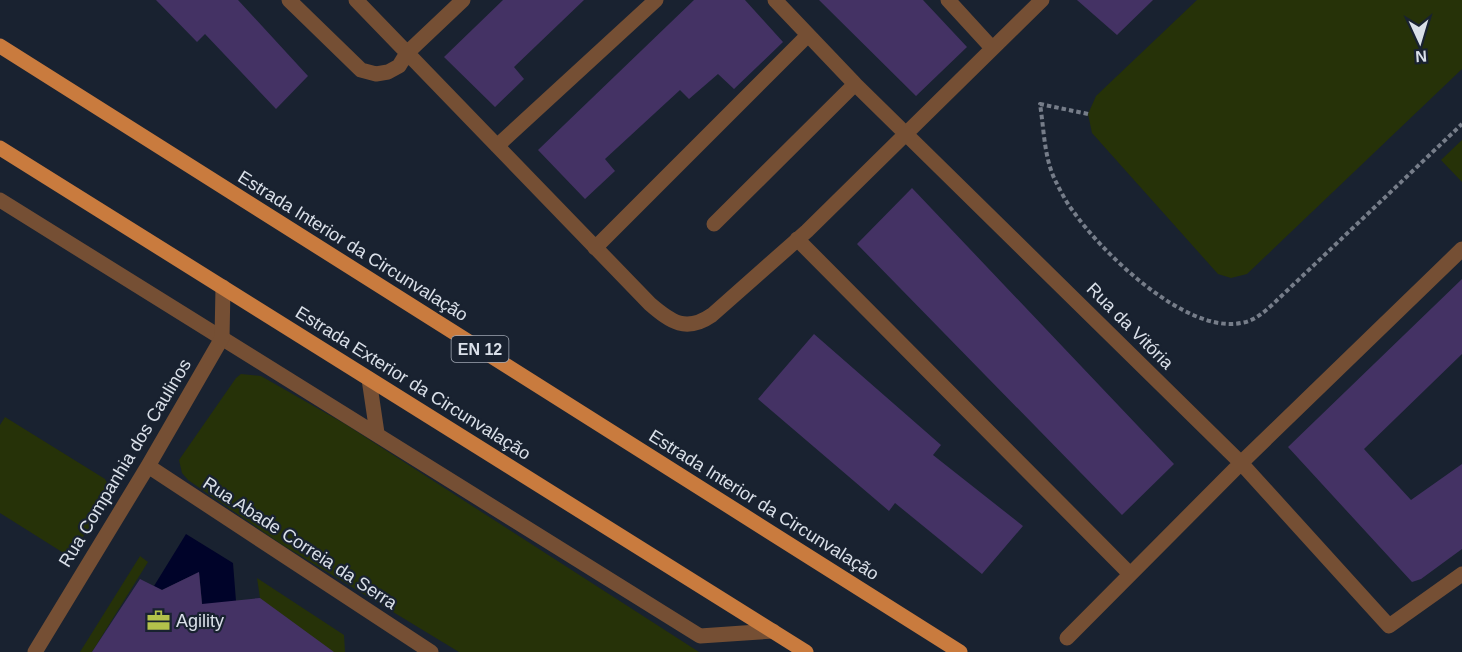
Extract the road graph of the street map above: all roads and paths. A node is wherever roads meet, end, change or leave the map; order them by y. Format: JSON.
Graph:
{"nodes":[{"id":1,"x":289,"y":0,"type":"edge"},
{"id":2,"x":356,"y":0,"type":"edge"},
{"id":3,"x":463,"y":0,"type":"edge"},
{"id":4,"x":656,"y":0,"type":"edge"},
{"id":5,"x":775,"y":0,"type":"edge"},
{"id":6,"x":948,"y":0,"type":"edge"},
{"id":7,"x":1042,"y":0,"type":"edge"},
{"id":8,"x":808,"y":35,"type":"junction"},
{"id":9,"x":0,"y":46,"type":"edge"},
{"id":10,"x":992,"y":48,"type":"junction"},
{"id":11,"x":407,"y":53,"type":"junction"},
{"id":12,"x":855,"y":84,"type":"junction"},
{"id":13,"x":1088,"y":114,"type":"dead end"},
{"id":14,"x":1462,"y":124,"type":"edge"},
{"id":15,"x":905,"y":133,"type":"junction"},
{"id":16,"x":497,"y":146,"type":"junction"},
{"id":17,"x":0,"y":148,"type":"edge"},
{"id":18,"x":0,"y":200,"type":"edge"},
{"id":19,"x":714,"y":224,"type":"dead end"},
{"id":20,"x":797,"y":239,"type":"junction"},
{"id":21,"x":595,"y":248,"type":"junction"},
{"id":22,"x":1462,"y":249,"type":"edge"},
{"id":23,"x":223,"y":287,"type":"junction"},
{"id":24,"x":222,"y":338,"type":"junction"},
{"id":25,"x":369,"y":378,"type":"junction"},
{"id":26,"x":377,"y":433,"type":"junction"},
{"id":27,"x":1241,"y":463,"type":"junction"},
{"id":28,"x":148,"y":466,"type":"junction"},
{"id":29,"x":1130,"y":574,"type":"junction"},
{"id":30,"x":1462,"y":574,"type":"edge"},
{"id":31,"x":773,"y":632,"type":"junction"},
{"id":32,"x":1067,"y":638,"type":"dead end"},
{"id":33,"x":35,"y":652,"type":"edge"},
{"id":34,"x":431,"y":652,"type":"edge"},
{"id":35,"x":806,"y":652,"type":"edge"},
{"id":36,"x":960,"y":652,"type":"edge"}],
"edges":[{"from":1,"to":11,"type":"street"},
{"from":2,"to":11,"type":"street"},
{"from":3,"to":11,"type":"street"},
{"from":4,"to":16,"type":"street"},
{"from":5,"to":8,"type":"street","name":"Rua da Vitória"},
{"from":6,"to":10,"type":"street"},
{"from":7,"to":10,"type":"street"},
{"from":8,"to":12,"type":"street","name":"Rua da Vitória"},
{"from":8,"to":21,"type":"street"},
{"from":9,"to":36,"type":"main road","name":"Estrada Interior da Circunvalação","number":"EN 12"},
{"from":10,"to":15,"type":"street"},
{"from":11,"to":16,"type":"street"},
{"from":12,"to":15,"type":"street","name":"Rua da Vitória"},
{"from":12,"to":19,"type":"street"},
{"from":13,"to":14,"type":"path"},
{"from":15,"to":20,"type":"street"},
{"from":15,"to":27,"type":"street","name":"Rua da Vitória"},
{"from":16,"to":21,"type":"street"},
{"from":17,"to":23,"type":"main road","name":"Estrada Exterior da Circunvalação"},
{"from":18,"to":24,"type":"street"},
{"from":20,"to":21,"type":"street"},
{"from":20,"to":29,"type":"street"},
{"from":22,"to":27,"type":"street"},
{"from":23,"to":24,"type":"street","name":"Rua Companhia dos Caulinos"},
{"from":23,"to":25,"type":"main road","name":"Estrada Exterior da Circunvalação"},
{"from":24,"to":26,"type":"street"},
{"from":24,"to":28,"type":"street","name":"Rua Companhia dos Caulinos"},
{"from":25,"to":26,"type":"street"},
{"from":25,"to":31,"type":"main road","name":"Estrada Exterior da Circunvalação"},
{"from":26,"to":31,"type":"street"},
{"from":27,"to":29,"type":"street"},
{"from":27,"to":30,"type":"street","name":"Rua da Vitória"},
{"from":28,"to":33,"type":"street","name":"Rua Companhia dos Caulinos"},
{"from":28,"to":34,"type":"street","name":"Rua Abade Correia da Serra"},
{"from":29,"to":32,"type":"street"},
{"from":31,"to":35,"type":"main road","name":"Estrada Exterior da Circunvalação"}]}
